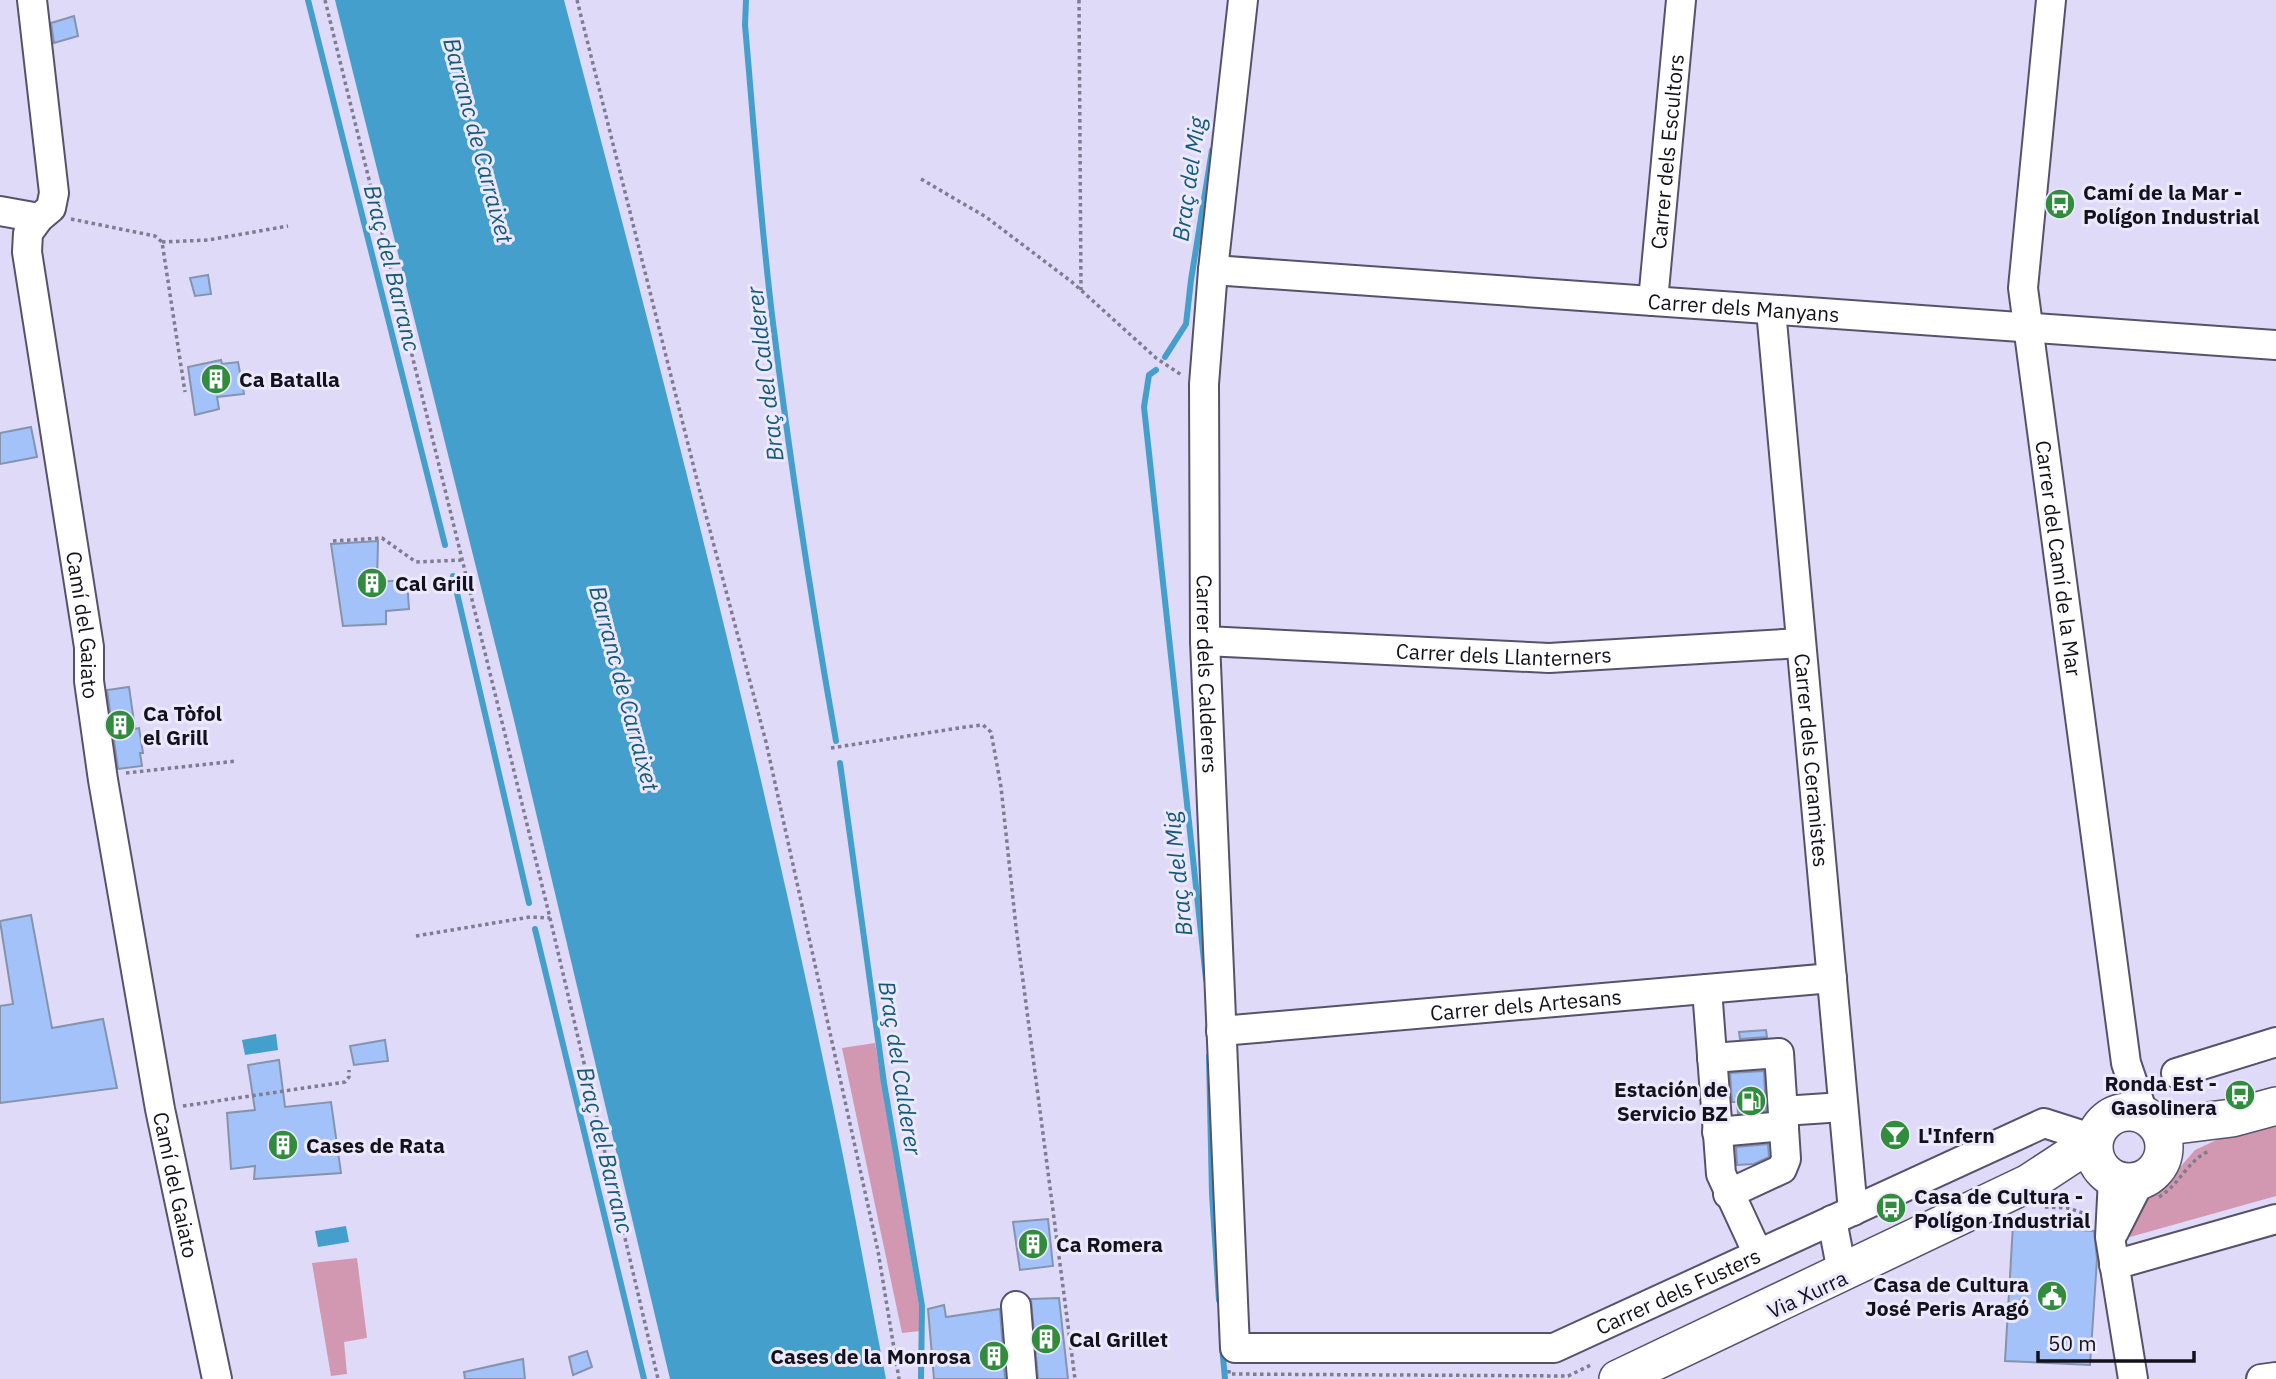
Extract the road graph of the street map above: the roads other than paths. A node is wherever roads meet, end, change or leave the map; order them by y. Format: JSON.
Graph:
{"nodes":[{"id":1,"x":32,"y":0,"type":"edge"},
{"id":2,"x":1243,"y":0,"type":"edge"},
{"id":3,"x":1681,"y":0,"type":"edge"},
{"id":4,"x":2052,"y":0,"type":"edge"},
{"id":5,"x":0,"y":211,"type":"edge"},
{"id":6,"x":45,"y":213,"type":"junction"},
{"id":7,"x":1213,"y":270,"type":"junction"},
{"id":8,"x":1653,"y":301,"type":"junction"},
{"id":9,"x":1771,"y":310,"type":"junction"},
{"id":10,"x":2027,"y":328,"type":"junction"},
{"id":11,"x":2276,"y":345,"type":"edge"},
{"id":12,"x":1205,"y":641,"type":"junction"},
{"id":13,"x":1801,"y":643,"type":"junction"},
{"id":14,"x":1832,"y":978,"type":"junction"},
{"id":15,"x":1706,"y":989,"type":"junction"},
{"id":16,"x":1221,"y":1031,"type":"junction"},
{"id":17,"x":2276,"y":1042,"type":"edge"},
{"id":18,"x":1712,"y":1058,"type":"junction"},
{"id":19,"x":2176,"y":1073,"type":"dead end"},
{"id":20,"x":2276,"y":1106,"type":"edge"},
{"id":21,"x":1843,"y":1107,"type":"junction"},
{"id":22,"x":1784,"y":1119,"type":"junction"},
{"id":23,"x":1717,"y":1132,"type":"junction"},
{"id":24,"x":2129,"y":1156,"type":"junction"},
{"id":25,"x":1728,"y":1194,"type":"junction"},
{"id":26,"x":1842,"y":1216,"type":"junction"},
{"id":27,"x":2276,"y":1219,"type":"edge"},
{"id":28,"x":1758,"y":1254,"type":"junction"},
{"id":29,"x":2114,"y":1265,"type":"junction"},
{"id":30,"x":1842,"y":1272,"type":"junction"},
{"id":31,"x":1016,"y":1306,"type":"dead end"},
{"id":32,"x":1231,"y":1354,"type":"joint"},
{"id":33,"x":1605,"y":1372,"type":"edge"},
{"id":34,"x":2127,"y":1373,"type":"edge"},
{"id":35,"x":2276,"y":1377,"type":"edge"},
{"id":36,"x":217,"y":1379,"type":"edge"},
{"id":37,"x":1022,"y":1379,"type":"edge"},
{"id":38,"x":2264,"y":1379,"type":"edge"}],
"edges":[{"from":1,"to":6,"type":"street","name":"Camí del Gaiato"},
{"from":2,"to":7,"type":"street","name":"Carrer dels Calderers"},
{"from":3,"to":8,"type":"street","name":"Carrer dels Escultors"},
{"from":4,"to":10,"type":"street","name":"Carrer del Camí de la Mar"},
{"from":5,"to":6,"type":"street"},
{"from":6,"to":36,"type":"street","name":"Camí del Gaiato"},
{"from":7,"to":8,"type":"street","name":"Carrer dels Manyans"},
{"from":7,"to":12,"type":"street","name":"Carrer dels Calderers"},
{"from":8,"to":9,"type":"street","name":"Carrer dels Manyans"},
{"from":9,"to":10,"type":"street","name":"Carrer dels Manyans"},
{"from":9,"to":13,"type":"street","name":"Carrer dels Ceramistes"},
{"from":10,"to":11,"type":"street","name":"Carrer dels Manyans"},
{"from":10,"to":24,"type":"street","name":"Carrer del Camí de la Mar"},
{"from":12,"to":13,"type":"street","name":"Carrer dels Llanterners"},
{"from":12,"to":16,"type":"street","name":"Carrer dels Calderers"},
{"from":13,"to":14,"type":"street","name":"Carrer dels Ceramistes"},
{"from":14,"to":15,"type":"street","name":"Carrer dels Artesans"},
{"from":14,"to":21,"type":"street","name":"Carrer dels Ceramistes"},
{"from":15,"to":16,"type":"street","name":"Carrer dels Artesans"},
{"from":15,"to":18,"type":"street"},
{"from":16,"to":32,"type":"street","name":"Carrer dels Calderers"},
{"from":17,"to":19,"type":"street"},
{"from":18,"to":22,"type":"street"},
{"from":18,"to":23,"type":"street"},
{"from":20,"to":24,"type":"main road"},
{"from":21,"to":22,"type":"street"},
{"from":21,"to":26,"type":"street","name":"Carrer dels Ceramistes"},
{"from":22,"to":23,"type":"street"},
{"from":22,"to":25,"type":"street"},
{"from":23,"to":25,"type":"street"},
{"from":24,"to":26,"type":"street","name":"Carrer dels Fusters"},
{"from":24,"to":29,"type":"street"},
{"from":24,"to":30,"type":"main road"},
{"from":25,"to":28,"type":"street"},
{"from":26,"to":28,"type":"street","name":"Carrer dels Fusters"},
{"from":26,"to":30,"type":"street","name":"Carrer dels Ceramistes"},
{"from":27,"to":29,"type":"street"},
{"from":28,"to":32,"type":"street","name":"Carrer dels Fusters"},
{"from":29,"to":34,"type":"street"},
{"from":30,"to":33,"type":"main road"},
{"from":31,"to":37,"type":"street"},
{"from":35,"to":38,"type":"street"}]}
